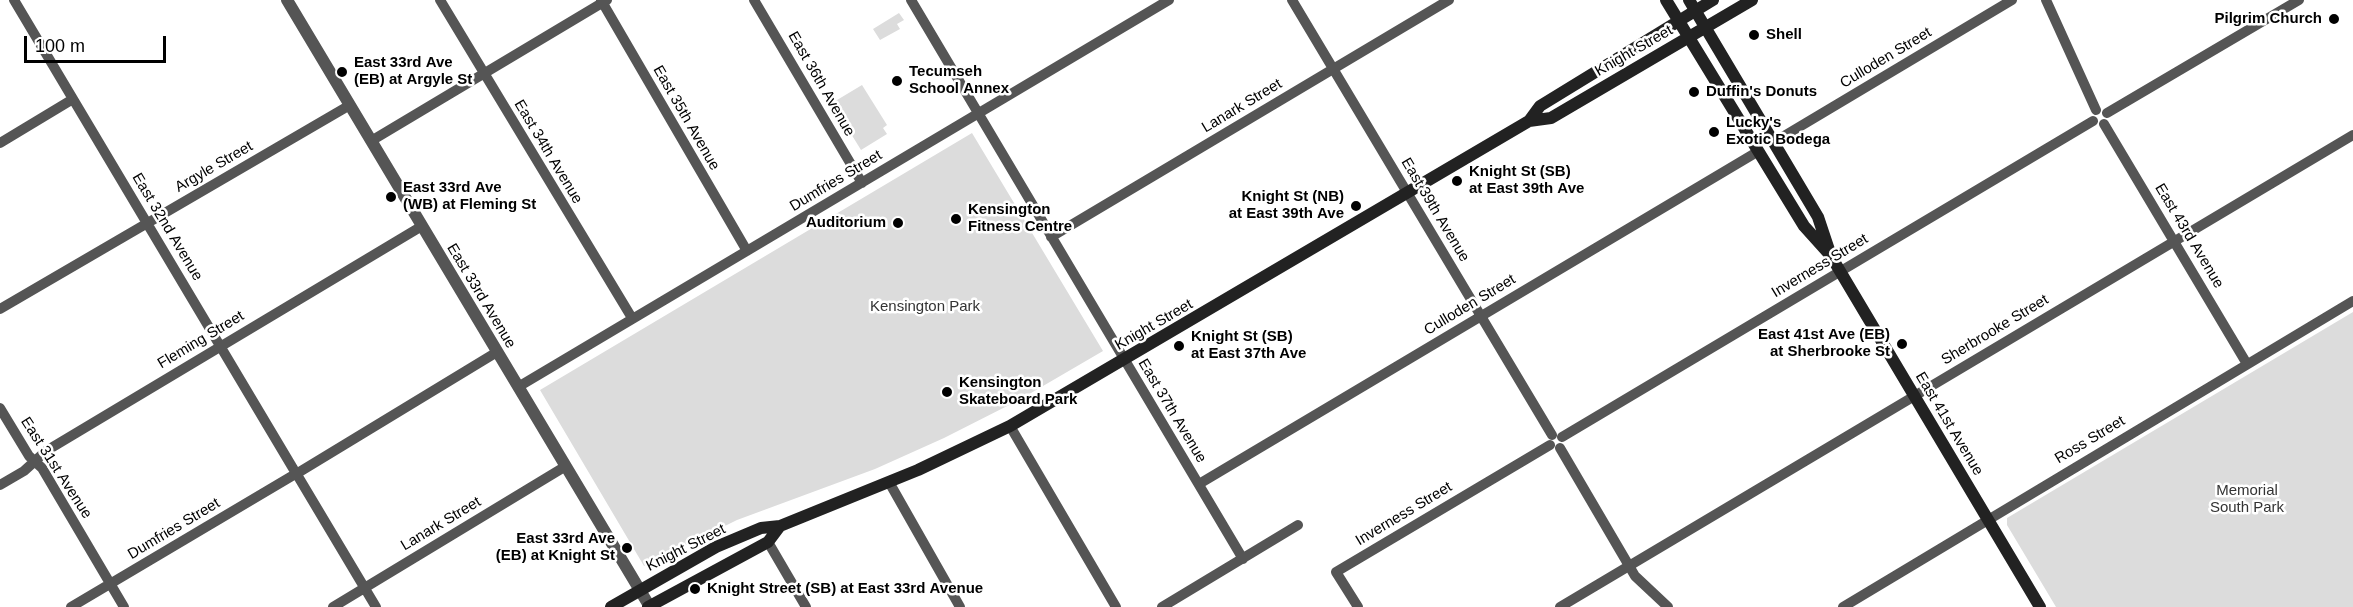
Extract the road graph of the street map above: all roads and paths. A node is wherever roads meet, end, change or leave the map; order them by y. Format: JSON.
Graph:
{"nodes":[{"id":1,"x":14,"y":0,"type":"edge"},
{"id":2,"x":287,"y":0,"type":"edge"},
{"id":3,"x":440,"y":0,"type":"edge"},
{"id":4,"x":754,"y":0,"type":"edge"},
{"id":5,"x":911,"y":0,"type":"edge"},
{"id":6,"x":1169,"y":0,"type":"edge"},
{"id":7,"x":1292,"y":0,"type":"edge"},
{"id":8,"x":1449,"y":0,"type":"edge"},
{"id":9,"x":1666,"y":0,"type":"edge"},
{"id":10,"x":1713,"y":0,"type":"edge"},
{"id":11,"x":1752,"y":0,"type":"edge"},
{"id":12,"x":2012,"y":0,"type":"edge"},
{"id":13,"x":2046,"y":0,"type":"edge"},
{"id":14,"x":2299,"y":0,"type":"edge"},
{"id":15,"x":603,"y":1,"type":"edge"},
{"id":16,"x":1692,"y":5,"type":"edge"},
{"id":17,"x":1678,"y":20,"type":"junction"},
{"id":18,"x":1705,"y":27,"type":"junction"},
{"id":19,"x":1688,"y":37,"type":"junction"},
{"id":20,"x":1333,"y":69,"type":"junction"},
{"id":21,"x":483,"y":73,"type":"junction"},
{"id":22,"x":73,"y":99,"type":"junction"},
{"id":23,"x":350,"y":105,"type":"junction"},
{"id":24,"x":2102,"y":111,"type":"junction"},
{"id":25,"x":977,"y":115,"type":"junction"},
{"id":26,"x":1529,"y":122,"type":"junction"},
{"id":27,"x":2098,"y":122,"type":"junction"},
{"id":28,"x":2353,"y":135,"type":"edge"},
{"id":29,"x":371,"y":141,"type":"junction"},
{"id":30,"x":1774,"y":142,"type":"junction"},
{"id":31,"x":0,"y":143,"type":"edge"},
{"id":32,"x":1757,"y":152,"type":"junction"},
{"id":33,"x":862,"y":183,"type":"junction"},
{"id":34,"x":1407,"y":193,"type":"junction"},
{"id":35,"x":148,"y":223,"type":"junction"},
{"id":36,"x":422,"y":226,"type":"junction"},
{"id":37,"x":1051,"y":237,"type":"junction"},
{"id":38,"x":2174,"y":242,"type":"junction"},
{"id":39,"x":747,"y":251,"type":"junction"},
{"id":40,"x":1831,"y":256,"type":"junction"},
{"id":41,"x":1840,"y":272,"type":"junction"},
{"id":42,"x":2353,"y":302,"type":"edge"},
{"id":43,"x":0,"y":309,"type":"edge"},
{"id":44,"x":1481,"y":316,"type":"junction"},
{"id":45,"x":632,"y":318,"type":"junction"},
{"id":46,"x":220,"y":346,"type":"junction"},
{"id":47,"x":497,"y":352,"type":"junction"},
{"id":48,"x":1124,"y":360,"type":"junction"},
{"id":49,"x":2247,"y":364,"type":"junction"},
{"id":50,"x":518,"y":387,"type":"junction"},
{"id":51,"x":1914,"y":395,"type":"junction"},
{"id":52,"x":0,"y":408,"type":"edge"},
{"id":53,"x":1010,"y":426,"type":"junction"},
{"id":54,"x":1556,"y":441,"type":"junction"},
{"id":55,"x":33,"y":461,"type":"junction"},
{"id":56,"x":566,"y":466,"type":"junction"},
{"id":57,"x":297,"y":474,"type":"junction"},
{"id":58,"x":889,"y":482,"type":"junction"},
{"id":59,"x":1199,"y":484,"type":"junction"},
{"id":60,"x":0,"y":485,"type":"edge"},
{"id":61,"x":1988,"y":520,"type":"junction"},
{"id":62,"x":1298,"y":525,"type":"dead end"},
{"id":63,"x":780,"y":526,"type":"junction"},
{"id":64,"x":768,"y":542,"type":"junction"},
{"id":65,"x":1243,"y":559,"type":"junction"},
{"id":66,"x":1629,"y":566,"type":"junction"},
{"id":67,"x":110,"y":584,"type":"junction"},
{"id":68,"x":365,"y":588,"type":"junction"},
{"id":69,"x":639,"y":590,"type":"junction"},
{"id":70,"x":1862,"y":602,"type":"edge"},
{"id":71,"x":71,"y":607,"type":"edge"},
{"id":72,"x":124,"y":607,"type":"edge"},
{"id":73,"x":333,"y":607,"type":"edge"},
{"id":74,"x":376,"y":607,"type":"edge"},
{"id":75,"x":611,"y":607,"type":"edge"},
{"id":76,"x":649,"y":607,"type":"edge"},
{"id":77,"x":806,"y":607,"type":"edge"},
{"id":78,"x":960,"y":607,"type":"edge"},
{"id":79,"x":1116,"y":607,"type":"edge"},
{"id":80,"x":1162,"y":607,"type":"edge"},
{"id":81,"x":1358,"y":607,"type":"edge"},
{"id":82,"x":1560,"y":607,"type":"edge"},
{"id":83,"x":1668,"y":607,"type":"edge"},
{"id":84,"x":1843,"y":607,"type":"edge"},
{"id":85,"x":2040,"y":607,"type":"edge"}],
"edges":[{"from":1,"to":22,"type":"street","name":"East 32nd Avenue"},
{"from":2,"to":23,"type":"street","name":"East 33rd Avenue"},
{"from":3,"to":21,"type":"street","name":"East 34th Avenue"},
{"from":4,"to":33,"type":"street","name":"East 36th Avenue"},
{"from":5,"to":25,"type":"street","name":"East 37th Avenue"},
{"from":6,"to":25,"type":"street","name":"Dumfries Street"},
{"from":7,"to":20,"type":"street","name":"East 39th Avenue"},
{"from":8,"to":20,"type":"street","name":"Lanark Street"},
{"from":9,"to":17,"type":"main road","name":"East 41st Avenue"},
{"from":10,"to":16,"type":"main road","name":"Knight Street"},
{"from":11,"to":18,"type":"main road","name":"Knight Street"},
{"from":12,"to":30,"type":"street","name":"Culloden Street"},
{"from":13,"to":24,"type":"street"},
{"from":14,"to":24,"type":"street"},
{"from":15,"to":21,"type":"street"},
{"from":15,"to":39,"type":"street","name":"East 35th Avenue"},
{"from":16,"to":17,"type":"main road","name":"Knight Street"},
{"from":16,"to":18,"type":"main road","name":"East 41st Avenue"},
{"from":17,"to":19,"type":"main road","name":"East 41st Avenue"},
{"from":17,"to":26,"type":"main road","name":"Knight Street"},
{"from":18,"to":19,"type":"main road","name":"Knight Street"},
{"from":18,"to":30,"type":"main road","name":"East 41st Avenue"},
{"from":19,"to":26,"type":"main road","name":"Knight Street"},
{"from":19,"to":32,"type":"main road","name":"East 41st Avenue"},
{"from":20,"to":34,"type":"street","name":"East 39th Avenue"},
{"from":20,"to":37,"type":"street","name":"Lanark Street"},
{"from":21,"to":29,"type":"street"},
{"from":21,"to":45,"type":"street","name":"East 34th Avenue"},
{"from":22,"to":31,"type":"street"},
{"from":22,"to":35,"type":"street","name":"East 32nd Avenue"},
{"from":23,"to":29,"type":"street","name":"East 33rd Avenue"},
{"from":23,"to":35,"type":"street","name":"Argyle Street"},
{"from":24,"to":27,"type":"street"},
{"from":25,"to":33,"type":"street","name":"Dumfries Street"},
{"from":25,"to":37,"type":"street","name":"East 37th Avenue"},
{"from":26,"to":34,"type":"main road","name":"Knight Street"},
{"from":27,"to":38,"type":"street","name":"East 43rd Avenue"},
{"from":27,"to":41,"type":"street","name":"Inverness Street"},
{"from":28,"to":38,"type":"street","name":"Sherbrooke Street"},
{"from":29,"to":36,"type":"street","name":"East 33rd Avenue"},
{"from":30,"to":40,"type":"main road","name":"East 41st Avenue"},
{"from":32,"to":40,"type":"main road","name":"East 41st Avenue"},
{"from":32,"to":44,"type":"street","name":"Culloden Street"},
{"from":33,"to":39,"type":"street","name":"Dumfries Street"},
{"from":34,"to":44,"type":"street","name":"East 39th Avenue"},
{"from":34,"to":48,"type":"main road","name":"Knight Street"},
{"from":35,"to":43,"type":"street","name":"Argyle Street"},
{"from":35,"to":46,"type":"street","name":"East 32nd Avenue"},
{"from":36,"to":46,"type":"street","name":"Fleming Street"},
{"from":36,"to":47,"type":"street","name":"East 33rd Avenue"},
{"from":37,"to":48,"type":"street","name":"East 37th Avenue"},
{"from":38,"to":49,"type":"street","name":"East 43rd Avenue"},
{"from":38,"to":51,"type":"street","name":"Sherbrooke Street"},
{"from":39,"to":45,"type":"street","name":"Dumfries Street"},
{"from":40,"to":41,"type":"main road","name":"East 41st Avenue"},
{"from":41,"to":51,"type":"main road","name":"East 41st Avenue"},
{"from":41,"to":54,"type":"street","name":"Inverness Street"},
{"from":42,"to":49,"type":"street","name":"Ross Street"},
{"from":44,"to":54,"type":"street","name":"East 39th Avenue"},
{"from":44,"to":59,"type":"street","name":"Culloden Street"},
{"from":45,"to":50,"type":"street","name":"Dumfries Street"},
{"from":46,"to":55,"type":"street","name":"Fleming Street"},
{"from":46,"to":57,"type":"street","name":"East 32nd Avenue"},
{"from":47,"to":50,"type":"street","name":"East 33rd Avenue"},
{"from":47,"to":57,"type":"street","name":"Dumfries Street"},
{"from":48,"to":53,"type":"main road","name":"Knight Street"},
{"from":48,"to":59,"type":"street","name":"East 37th Avenue"},
{"from":49,"to":61,"type":"street","name":"Ross Street"},
{"from":50,"to":56,"type":"street","name":"East 33rd Avenue"},
{"from":51,"to":61,"type":"main road","name":"East 41st Avenue"},
{"from":51,"to":66,"type":"street","name":"Sherbrooke Street"},
{"from":52,"to":55,"type":"street","name":"East 31st Avenue"},
{"from":53,"to":58,"type":"main road","name":"Knight Street"},
{"from":53,"to":79,"type":"street"},
{"from":54,"to":66,"type":"street","name":"East 39th Avenue"},
{"from":54,"to":81,"type":"street","name":"Inverness Street"},
{"from":55,"to":60,"type":"street","name":"Fleming Street"},
{"from":55,"to":67,"type":"street","name":"East 31st Avenue"},
{"from":56,"to":68,"type":"street","name":"Lanark Street"},
{"from":56,"to":69,"type":"street","name":"East 33rd Avenue"},
{"from":57,"to":67,"type":"street","name":"Dumfries Street"},
{"from":57,"to":68,"type":"street","name":"East 32nd Avenue"},
{"from":58,"to":63,"type":"main road","name":"Knight Street"},
{"from":58,"to":78,"type":"street"},
{"from":59,"to":65,"type":"street","name":"East 37th Avenue"},
{"from":61,"to":70,"type":"street","name":"Ross Street"},
{"from":61,"to":85,"type":"main road","name":"East 41st Avenue"},
{"from":62,"to":65,"type":"street"},
{"from":63,"to":64,"type":"main road","name":"Knight Street"},
{"from":63,"to":69,"type":"main road","name":"Knight Street"},
{"from":64,"to":76,"type":"main road","name":"Knight Street"},
{"from":64,"to":77,"type":"street"},
{"from":65,"to":80,"type":"street"},
{"from":66,"to":82,"type":"street","name":"Sherbrooke Street"},
{"from":66,"to":83,"type":"street","name":"East 39th Avenue"},
{"from":67,"to":71,"type":"street","name":"Dumfries Street"},
{"from":67,"to":72,"type":"street","name":"East 31st Avenue"},
{"from":68,"to":73,"type":"street","name":"Lanark Street"},
{"from":68,"to":74,"type":"street","name":"East 32nd Avenue"},
{"from":69,"to":75,"type":"main road","name":"Knight Street"},
{"from":69,"to":76,"type":"street","name":"East 33rd Avenue"},
{"from":70,"to":84,"type":"street","name":"Ross Street"}]}
